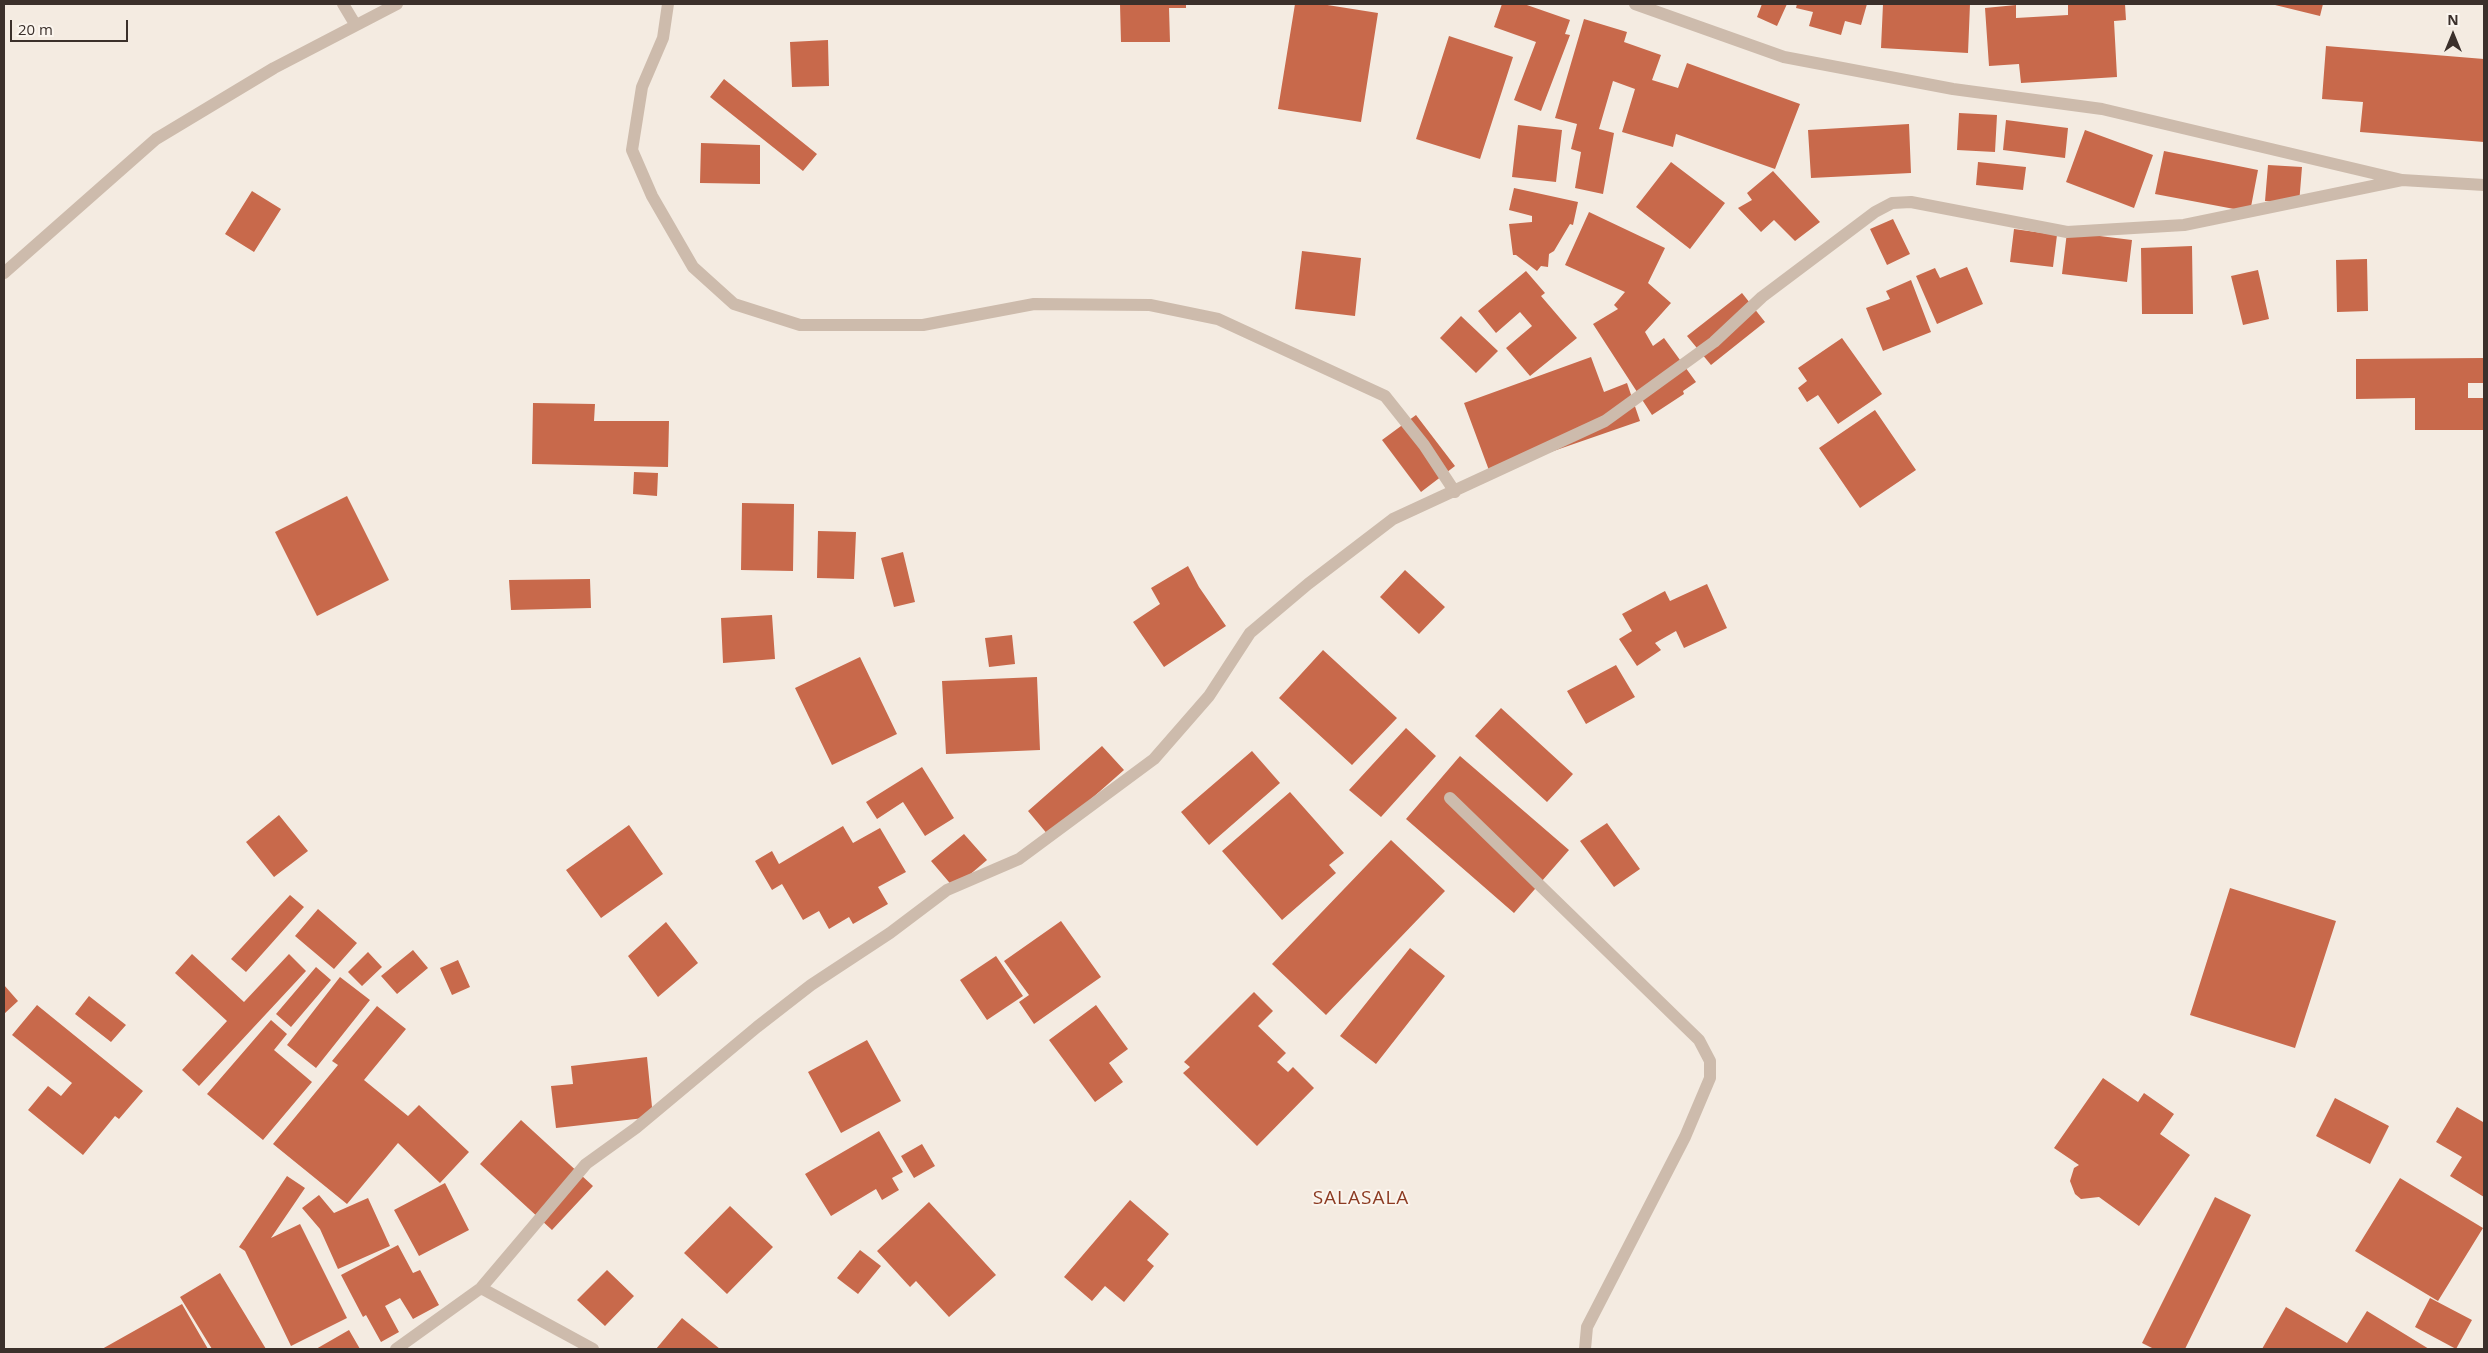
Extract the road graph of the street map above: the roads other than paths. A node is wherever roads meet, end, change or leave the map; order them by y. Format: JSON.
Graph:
{"nodes":[{"id":1,"x":343,"y":4,"type":"edge"},
{"id":2,"x":397,"y":4,"type":"edge"},
{"id":3,"x":668,"y":4,"type":"edge"},
{"id":4,"x":1635,"y":4,"type":"edge"},
{"id":5,"x":355,"y":24,"type":"junction"},
{"id":6,"x":2402,"y":180,"type":"junction"},
{"id":7,"x":2484,"y":185,"type":"edge"},
{"id":8,"x":4,"y":273,"type":"edge"},
{"id":9,"x":1454,"y":492,"type":"junction"},
{"id":10,"x":1450,"y":798,"type":"dead end"},
{"id":11,"x":481,"y":1288,"type":"junction"},
{"id":12,"x":396,"y":1349,"type":"edge"},
{"id":13,"x":593,"y":1349,"type":"edge"},
{"id":14,"x":1585,"y":1349,"type":"edge"}],
"edges":[{"from":1,"to":5,"type":"street"},
{"from":2,"to":5,"type":"street"},
{"from":3,"to":9,"type":"street"},
{"from":4,"to":6,"type":"street"},
{"from":5,"to":8,"type":"street"},
{"from":6,"to":7,"type":"street"},
{"from":6,"to":9,"type":"street"},
{"from":9,"to":11,"type":"street"},
{"from":10,"to":14,"type":"street"},
{"from":11,"to":12,"type":"street"},
{"from":11,"to":13,"type":"street"}]}
